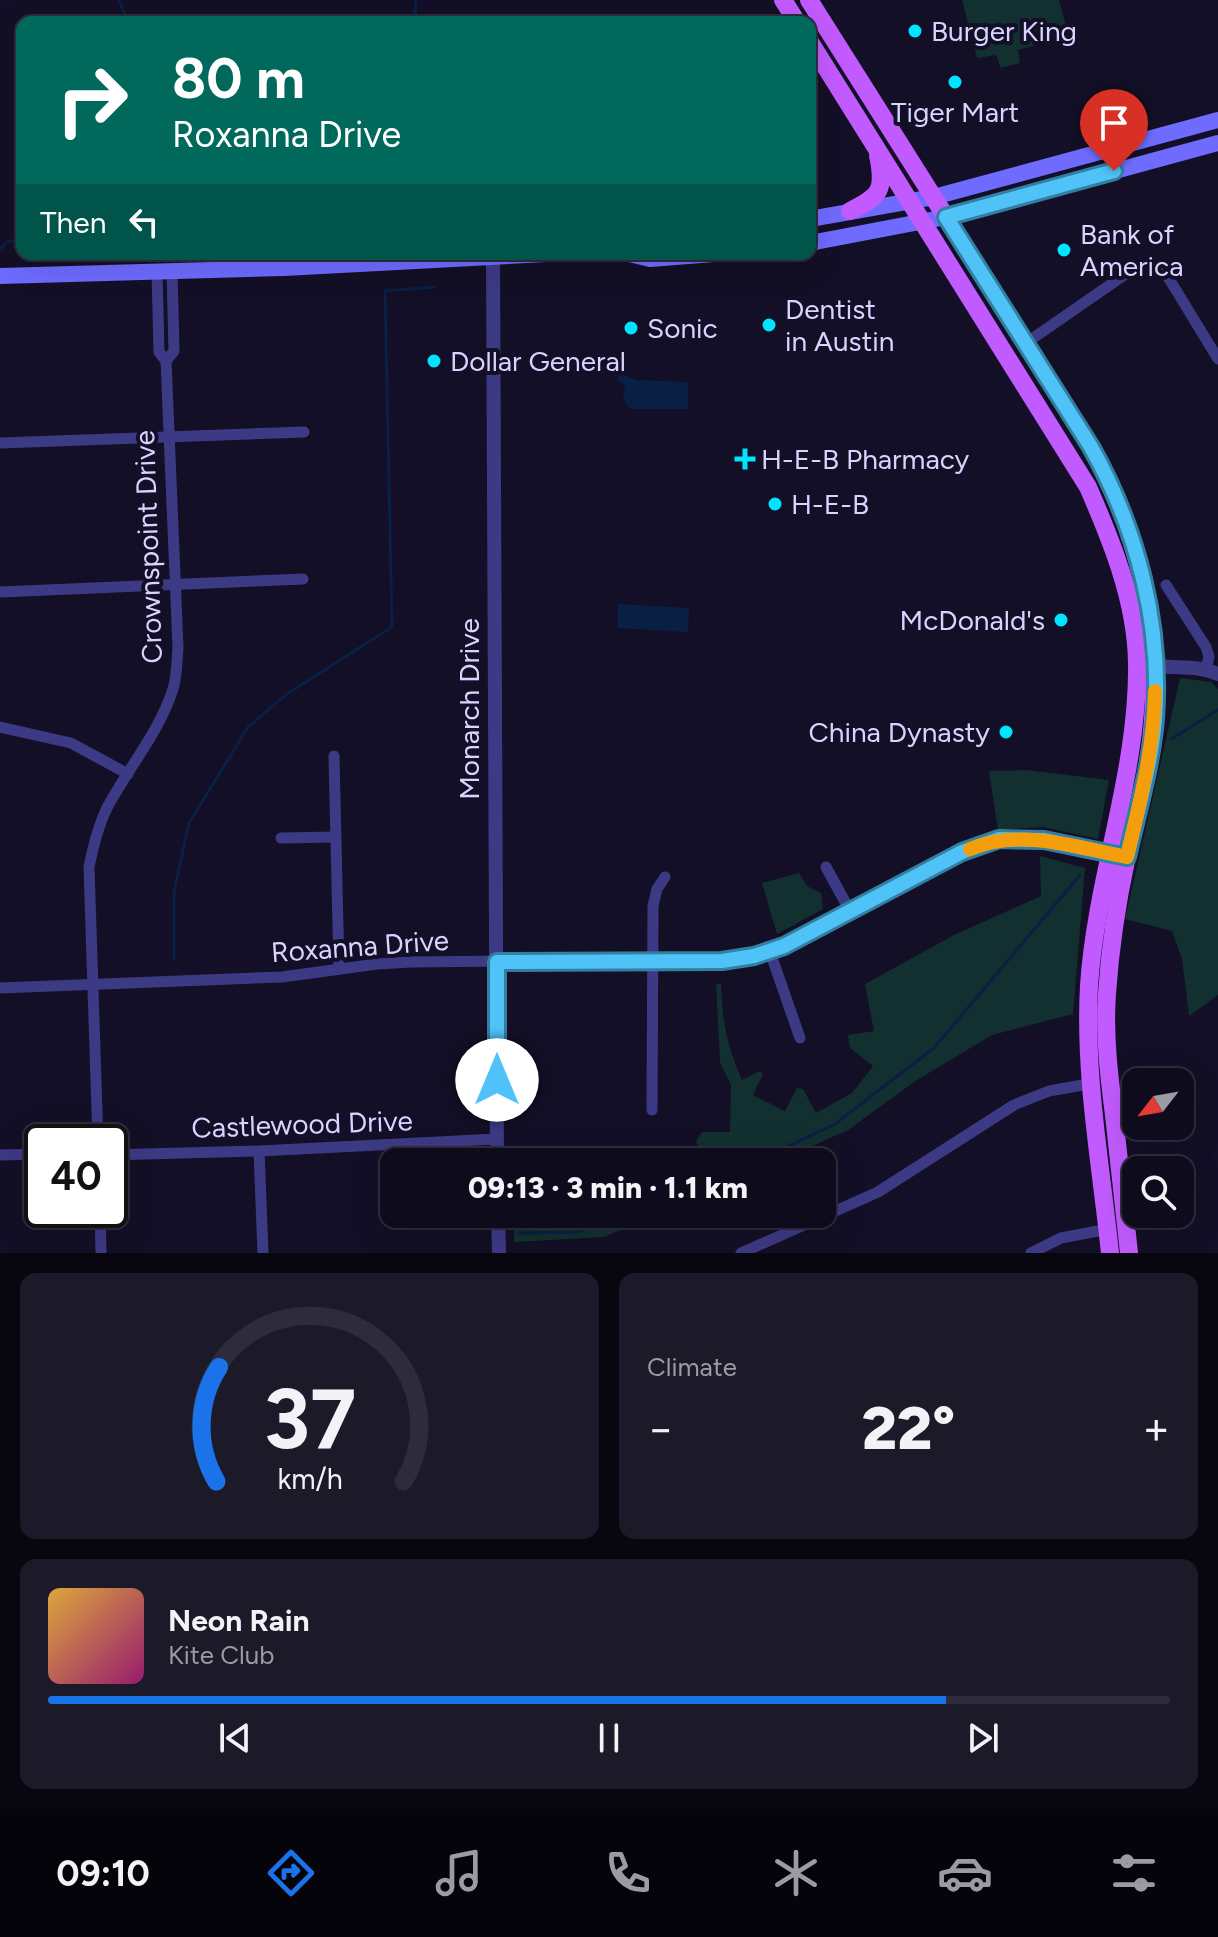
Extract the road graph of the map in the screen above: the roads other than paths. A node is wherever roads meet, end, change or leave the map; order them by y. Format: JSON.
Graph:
{"nodes":[{"id":1,"x":809,"y":0,"type":"edge"},
{"id":2,"x":816,"y":51,"type":"edge"},
{"id":3,"x":1218,"y":120,"type":"edge"},
{"id":4,"x":1218,"y":143,"type":"edge"},
{"id":5,"x":877,"y":148,"type":"junction"},
{"id":6,"x":934,"y":197,"type":"junction"},
{"id":7,"x":912,"y":202,"type":"junction"},
{"id":8,"x":850,"y":211,"type":"junction"},
{"id":9,"x":946,"y":217,"type":"junction"},
{"id":10,"x":816,"y":218,"type":"edge"},
{"id":11,"x":923,"y":221,"type":"junction"},
{"id":12,"x":816,"y":242,"type":"edge"},
{"id":13,"x":420,"y":260,"type":"edge"},
{"id":14,"x":493,"y":260,"type":"edge"},
{"id":15,"x":164,"y":270,"type":"junction"},
{"id":16,"x":0,"y":276,"type":"edge"},
{"id":17,"x":1026,"y":343,"type":"junction"},
{"id":18,"x":1218,"y":359,"type":"edge"},
{"id":19,"x":304,"y":432,"type":"dead end"},
{"id":20,"x":1055,"y":432,"type":"junction"},
{"id":21,"x":168,"y":437,"type":"junction"},
{"id":22,"x":0,"y":443,"type":"edge"},
{"id":23,"x":1091,"y":447,"type":"junction"},
{"id":24,"x":303,"y":579,"type":"dead end"},
{"id":25,"x":175,"y":585,"type":"junction"},
{"id":26,"x":1166,"y":585,"type":"dead end"},
{"id":27,"x":0,"y":592,"type":"edge"},
{"id":28,"x":1137,"y":661,"type":"junction"},
{"id":29,"x":1155,"y":667,"type":"junction"},
{"id":30,"x":1212,"y":671,"type":"edge"},
{"id":31,"x":0,"y":727,"type":"edge"},
{"id":32,"x":334,"y":756,"type":"dead end"},
{"id":33,"x":128,"y":774,"type":"junction"},
{"id":34,"x":335,"y":837,"type":"junction"},
{"id":35,"x":281,"y":838,"type":"dead end"},
{"id":36,"x":1118,"y":856,"type":"junction"},
{"id":37,"x":826,"y":867,"type":"dead end"},
{"id":38,"x":665,"y":877,"type":"dead end"},
{"id":39,"x":850,"y":911,"type":"junction"},
{"id":40,"x":770,"y":952,"type":"junction"},
{"id":41,"x":652,"y":961,"type":"junction"},
{"id":42,"x":497,"y":962,"type":"junction"},
{"id":43,"x":339,"y":969,"type":"junction"},
{"id":44,"x":93,"y":984,"type":"junction"},
{"id":45,"x":0,"y":988,"type":"edge"},
{"id":46,"x":800,"y":1038,"type":"dead end"},
{"id":47,"x":1100,"y":1082,"type":"junction"},
{"id":48,"x":652,"y":1110,"type":"dead end"},
{"id":49,"x":97,"y":1124,"type":"edge"},
{"id":50,"x":497,"y":1139,"type":"junction"},
{"id":51,"x":497,"y":1148,"type":"edge"},
{"id":52,"x":259,"y":1151,"type":"junction"},
{"id":53,"x":24,"y":1154,"type":"edge"},
{"id":54,"x":0,"y":1155,"type":"edge"},
{"id":55,"x":128,"y":1155,"type":"edge"},
{"id":56,"x":100,"y":1228,"type":"edge"},
{"id":57,"x":498,"y":1228,"type":"edge"},
{"id":58,"x":1108,"y":1229,"type":"junction"},
{"id":59,"x":101,"y":1253,"type":"edge"},
{"id":60,"x":263,"y":1253,"type":"edge"},
{"id":61,"x":499,"y":1253,"type":"edge"},
{"id":62,"x":741,"y":1253,"type":"edge"},
{"id":63,"x":1031,"y":1253,"type":"edge"},
{"id":64,"x":1110,"y":1253,"type":"edge"},
{"id":65,"x":1129,"y":1253,"type":"edge"}],
"edges":[{"from":1,"to":6,"type":"main road"},
{"from":2,"to":5,"type":"main road"},
{"from":3,"to":6,"type":"main road"},
{"from":4,"to":9,"type":"main road"},
{"from":5,"to":7,"type":"main road"},
{"from":5,"to":8,"type":"main road"},
{"from":6,"to":7,"type":"main road"},
{"from":6,"to":9,"type":"main road"},
{"from":7,"to":8,"type":"main road"},
{"from":7,"to":11,"type":"main road"},
{"from":8,"to":10,"type":"main road"},
{"from":9,"to":11,"type":"main road"},
{"from":9,"to":17,"type":"main road"},
{"from":11,"to":12,"type":"main road"},
{"from":11,"to":20,"type":"main road"},
{"from":13,"to":15,"type":"main road"},
{"from":14,"to":42,"type":"street","name":"Monarch Drive"},
{"from":15,"to":16,"type":"main road"},
{"from":15,"to":21,"type":"street","name":"Crownspoint Drive"},
{"from":17,"to":18,"type":"street"},
{"from":17,"to":23,"type":"main road"},
{"from":19,"to":21,"type":"street"},
{"from":20,"to":23,"type":"main road"},
{"from":20,"to":28,"type":"main road"},
{"from":21,"to":22,"type":"street"},
{"from":21,"to":25,"type":"street","name":"Crownspoint Drive"},
{"from":23,"to":29,"type":"main road"},
{"from":24,"to":25,"type":"street"},
{"from":25,"to":27,"type":"street"},
{"from":25,"to":33,"type":"street","name":"Crownspoint Drive"},
{"from":26,"to":30,"type":"street"},
{"from":28,"to":29,"type":"street"},
{"from":28,"to":36,"type":"main road"},
{"from":29,"to":30,"type":"street"},
{"from":29,"to":36,"type":"main road"},
{"from":31,"to":33,"type":"street"},
{"from":32,"to":34,"type":"street"},
{"from":33,"to":44,"type":"street","name":"Crownspoint Drive"},
{"from":34,"to":35,"type":"street"},
{"from":34,"to":43,"type":"street"},
{"from":36,"to":39,"type":"street","name":"Roxanna Drive"},
{"from":36,"to":47,"type":"main road"},
{"from":37,"to":39,"type":"street"},
{"from":38,"to":41,"type":"street"},
{"from":39,"to":40,"type":"street","name":"Roxanna Drive"},
{"from":40,"to":41,"type":"street","name":"Roxanna Drive"},
{"from":40,"to":46,"type":"street"},
{"from":41,"to":42,"type":"street","name":"Roxanna Drive"},
{"from":41,"to":48,"type":"street"},
{"from":42,"to":43,"type":"street","name":"Roxanna Drive"},
{"from":42,"to":50,"type":"street","name":"Monarch Drive"},
{"from":43,"to":44,"type":"street","name":"Roxanna Drive"},
{"from":44,"to":45,"type":"street","name":"Roxanna Drive"},
{"from":44,"to":49,"type":"street","name":"Crownspoint Drive"},
{"from":47,"to":58,"type":"main road"},
{"from":47,"to":62,"type":"street"},
{"from":47,"to":65,"type":"main road"},
{"from":50,"to":51,"type":"street","name":"Monarch Drive"},
{"from":50,"to":52,"type":"street","name":"Castlewood Drive"},
{"from":52,"to":55,"type":"street","name":"Castlewood Drive"},
{"from":52,"to":60,"type":"street"},
{"from":53,"to":54,"type":"street"},
{"from":56,"to":59,"type":"street"},
{"from":57,"to":61,"type":"street"},
{"from":58,"to":63,"type":"street"},
{"from":58,"to":64,"type":"main road"}]}
